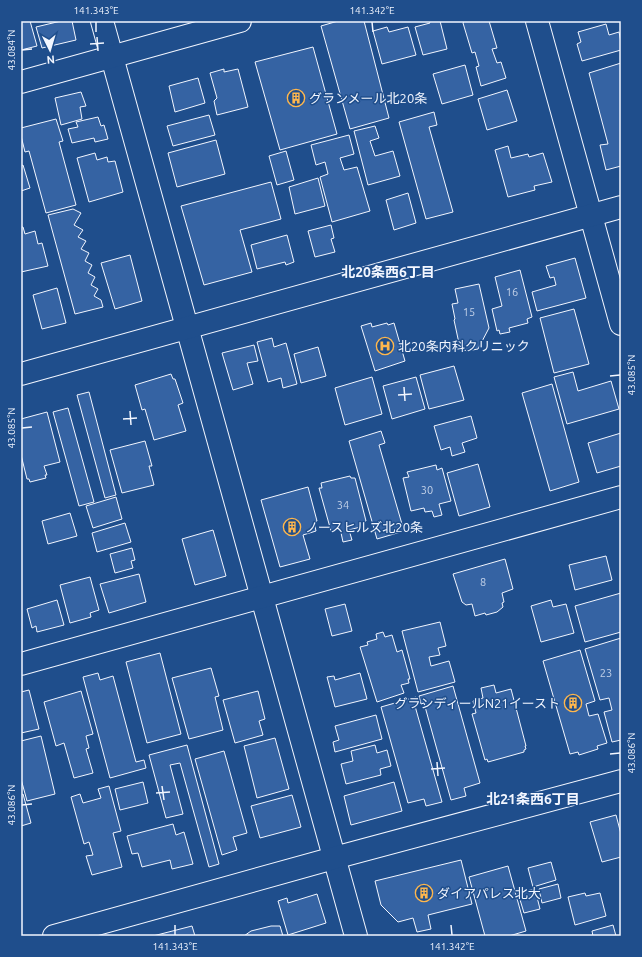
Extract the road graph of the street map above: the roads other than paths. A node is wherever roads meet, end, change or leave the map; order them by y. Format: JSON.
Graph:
{"nodes":[{"id":1,"x":102,"y":21,"type":"edge"},
{"id":2,"x":240,"y":21,"type":"edge"},
{"id":3,"x":537,"y":21,"type":"edge"},
{"id":4,"x":111,"y":57,"type":"junction"},
{"id":5,"x":21,"y":82,"type":"edge"},
{"id":6,"x":621,"y":207,"type":"edge"},
{"id":7,"x":591,"y":216,"type":"junction"},
{"id":8,"x":621,"y":324,"type":"edge"},
{"id":9,"x":186,"y":328,"type":"junction"},
{"id":10,"x":21,"y":374,"type":"edge"},
{"id":11,"x":621,"y":497,"type":"edge"},
{"id":12,"x":261,"y":598,"type":"junction"},
{"id":13,"x":21,"y":664,"type":"edge"},
{"id":14,"x":621,"y":781,"type":"edge"},
{"id":15,"x":334,"y":858,"type":"junction"},
{"id":16,"x":54,"y":936,"type":"edge"},
{"id":17,"x":356,"y":936,"type":"edge"}],
"edges":[{"from":1,"to":4,"type":"street"},
{"from":2,"to":4,"type":"street"},
{"from":3,"to":7,"type":"street"},
{"from":4,"to":5,"type":"street"},
{"from":4,"to":9,"type":"street"},
{"from":6,"to":7,"type":"street"},
{"from":7,"to":8,"type":"street"},
{"from":7,"to":9,"type":"street"},
{"from":9,"to":10,"type":"street"},
{"from":9,"to":12,"type":"street"},
{"from":11,"to":12,"type":"street"},
{"from":12,"to":13,"type":"street"},
{"from":12,"to":15,"type":"street"},
{"from":14,"to":15,"type":"street"},
{"from":15,"to":16,"type":"street"},
{"from":15,"to":17,"type":"street"}]}
